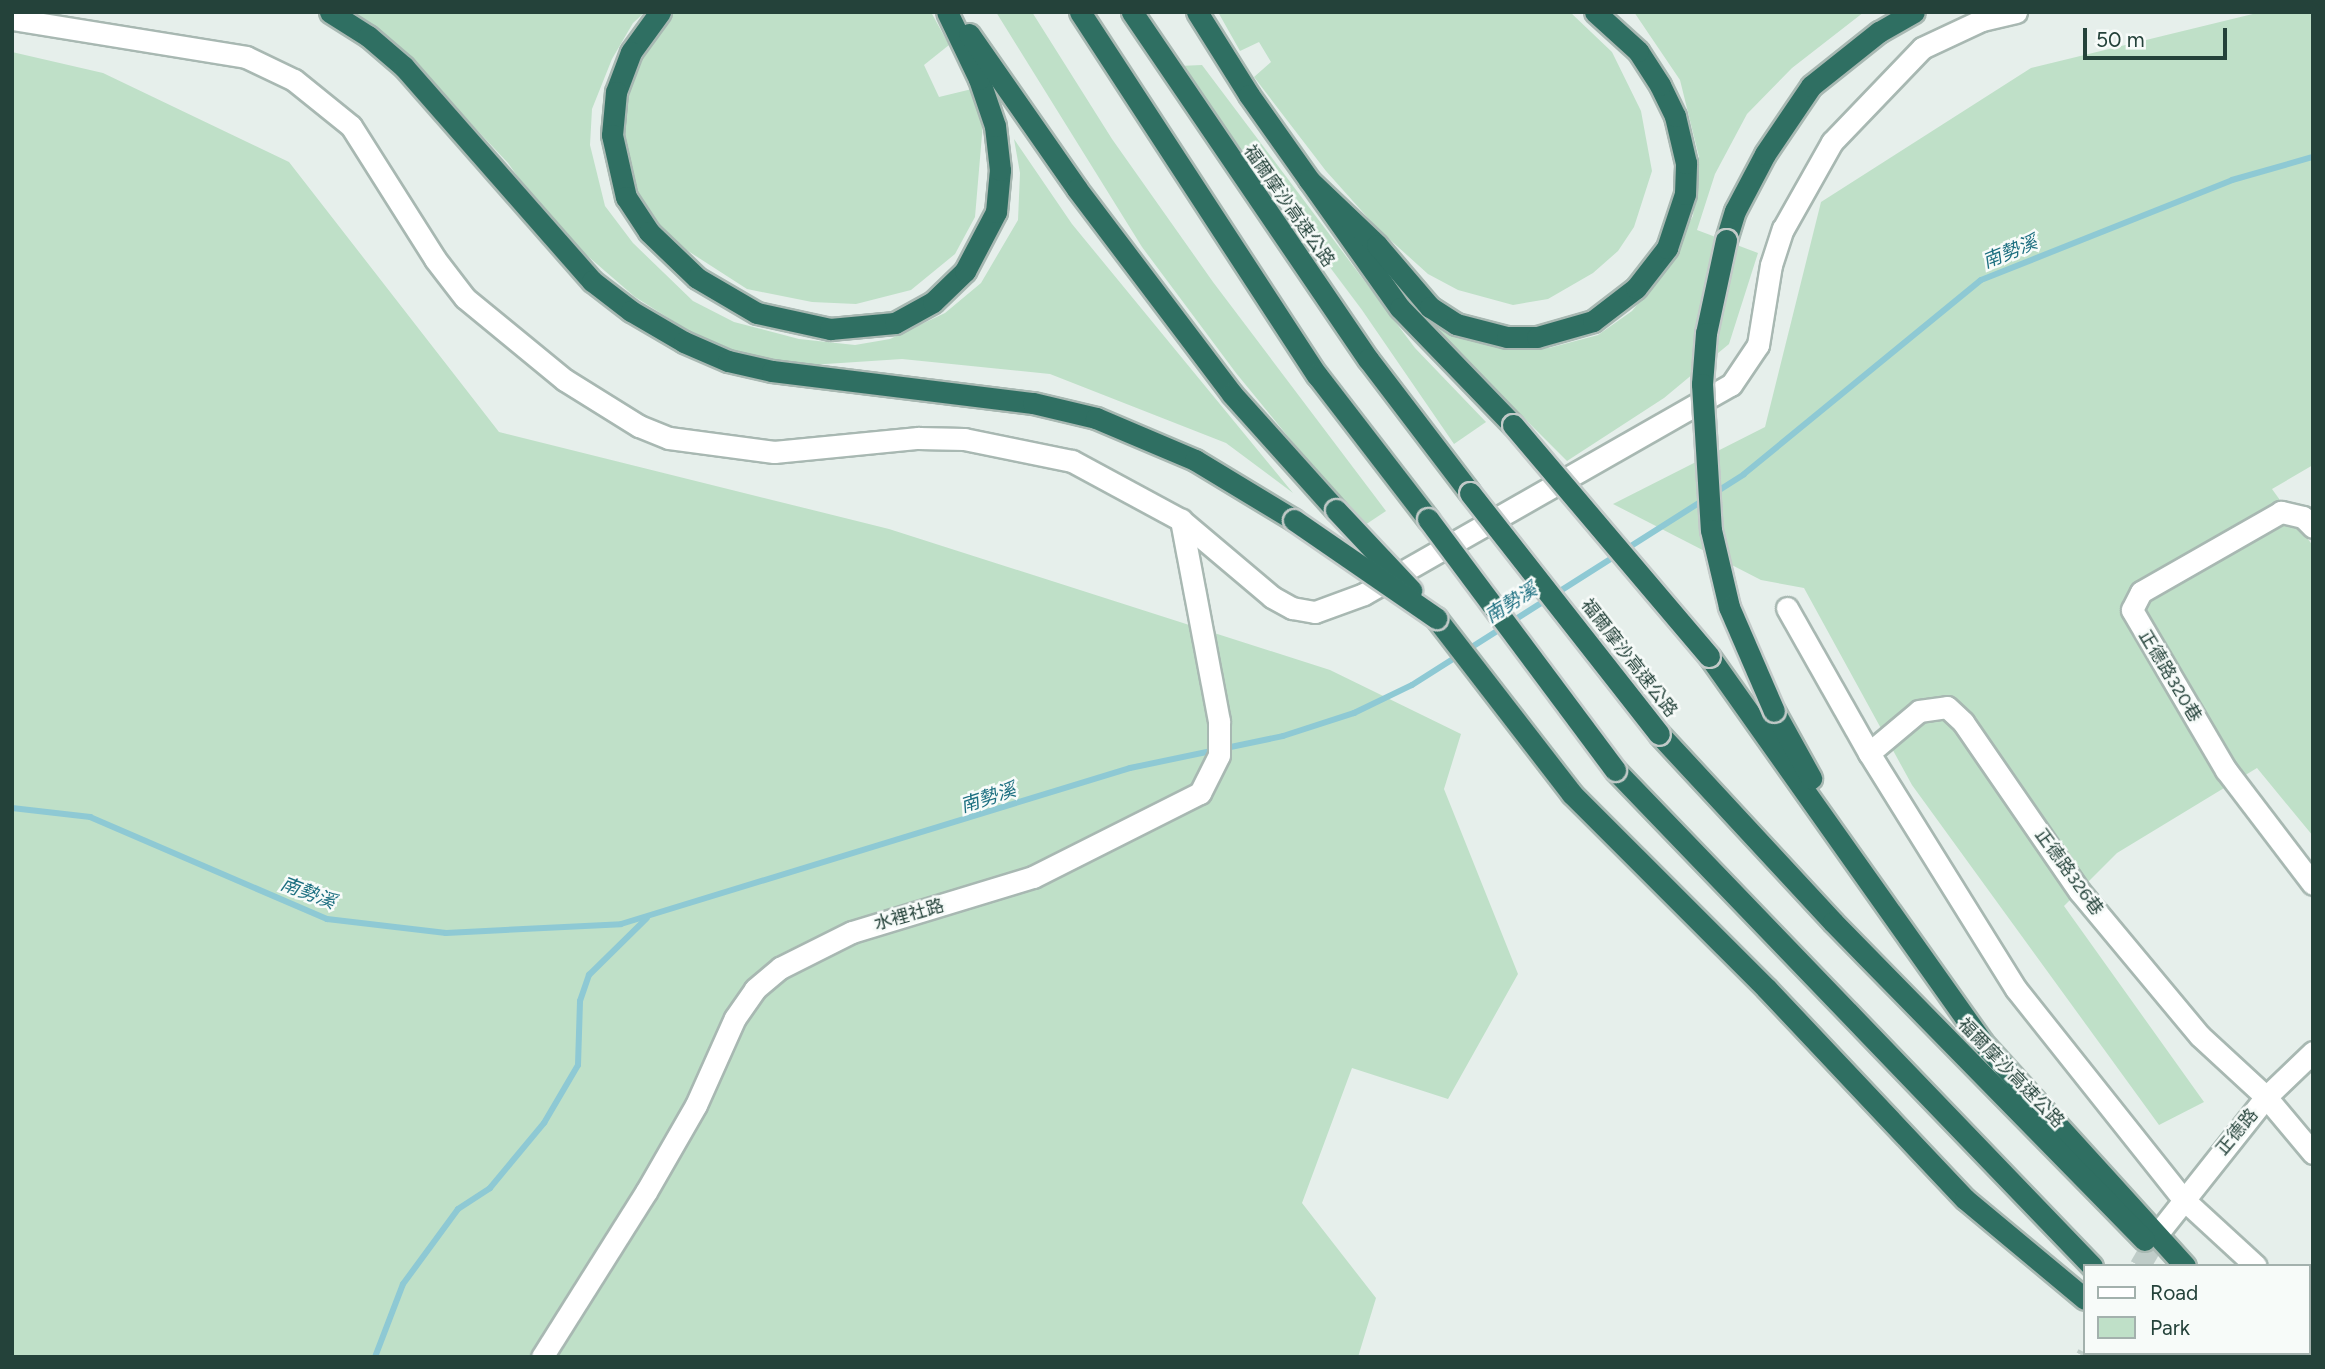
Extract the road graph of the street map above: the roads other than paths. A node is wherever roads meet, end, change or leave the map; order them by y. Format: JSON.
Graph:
{"nodes":[{"id":1,"x":330,"y":12,"type":"edge"},
{"id":2,"x":660,"y":12,"type":"edge"},
{"id":3,"x":947,"y":12,"type":"edge"},
{"id":4,"x":954,"y":12,"type":"edge"},
{"id":5,"x":1080,"y":12,"type":"edge"},
{"id":6,"x":1132,"y":12,"type":"edge"},
{"id":7,"x":1197,"y":12,"type":"edge"},
{"id":8,"x":1595,"y":12,"type":"edge"},
{"id":9,"x":1914,"y":12,"type":"edge"},
{"id":10,"x":2016,"y":12,"type":"edge"},
{"id":11,"x":12,"y":19,"type":"edge"},
{"id":12,"x":1309,"y":180,"type":"junction"},
{"id":13,"x":1181,"y":520,"type":"junction"},
{"id":14,"x":2313,"y":527,"type":"edge"},
{"id":15,"x":1787,"y":608,"type":"dead end"},
{"id":16,"x":1436,"y":618,"type":"junction"},
{"id":17,"x":1869,"y":753,"type":"junction"},
{"id":18,"x":2313,"y":884,"type":"edge"},
{"id":19,"x":1889,"y":913,"type":"junction"},
{"id":20,"x":2313,"y":1052,"type":"edge"},
{"id":21,"x":2266,"y":1097,"type":"junction"},
{"id":22,"x":2313,"y":1153,"type":"edge"},
{"id":23,"x":2182,"y":1198,"type":"junction"},
{"id":24,"x":2165,"y":1223,"type":"tunnel mouth"},
{"id":25,"x":2090,"y":1264,"type":"edge"},
{"id":26,"x":2168,"y":1264,"type":"edge"},
{"id":27,"x":2183,"y":1264,"type":"edge"},
{"id":28,"x":2254,"y":1264,"type":"edge"},
{"id":29,"x":2084,"y":1298,"type":"edge"},
{"id":30,"x":542,"y":1357,"type":"edge"}],
"edges":[{"from":1,"to":16,"type":"highway","bridge":true},
{"from":2,"to":3,"type":"highway"},
{"from":4,"to":16,"type":"highway","bridge":true},
{"from":5,"to":25,"type":"highway","bridge":true},
{"from":6,"to":26,"type":"highway","name":"福爾摩沙高速公路","bridge":true},
{"from":7,"to":12,"type":"highway"},
{"from":8,"to":12,"type":"highway"},
{"from":9,"to":19,"type":"highway","bridge":true},
{"from":10,"to":13,"type":"street"},
{"from":11,"to":13,"type":"street"},
{"from":12,"to":19,"type":"highway","bridge":true},
{"from":13,"to":30,"type":"street","name":"水裡社路"},
{"from":14,"to":18,"type":"street","name":"正德路320巷"},
{"from":15,"to":17,"type":"street"},
{"from":16,"to":29,"type":"highway"},
{"from":17,"to":21,"type":"street","name":"正德路326巷"},
{"from":17,"to":23,"type":"street"},
{"from":19,"to":27,"type":"highway"},
{"from":20,"to":21,"type":"street","name":"正德路"},
{"from":21,"to":22,"type":"street"},
{"from":21,"to":23,"type":"street","name":"正德路"},
{"from":23,"to":24,"type":"street","name":"正德路"},
{"from":23,"to":28,"type":"street"}]}
